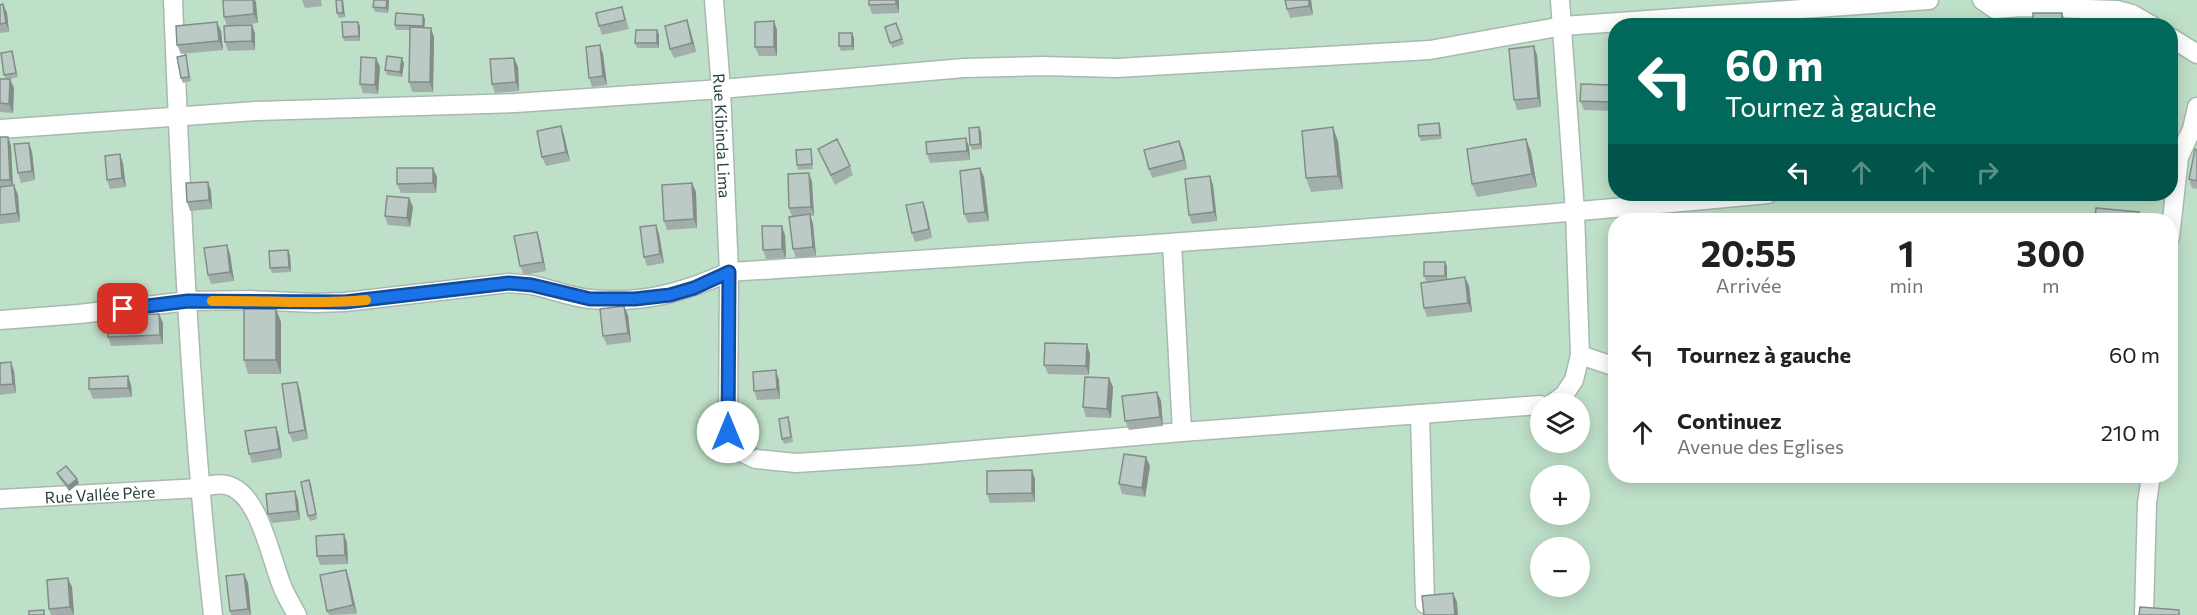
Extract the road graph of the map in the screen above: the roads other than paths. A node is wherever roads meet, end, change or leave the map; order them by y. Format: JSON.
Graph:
{"nodes":[{"id":1,"x":173,"y":0,"type":"edge"},
{"id":2,"x":714,"y":0,"type":"edge"},
{"id":3,"x":1560,"y":0,"type":"edge"},
{"id":4,"x":1929,"y":0,"type":"edge"},
{"id":5,"x":1982,"y":0,"type":"edge"},
{"id":6,"x":1676,"y":18,"type":"edge"},
{"id":7,"x":2139,"y":18,"type":"edge"},
{"id":8,"x":1608,"y":23,"type":"edge"},
{"id":9,"x":1563,"y":26,"type":"junction"},
{"id":10,"x":2178,"y":42,"type":"edge"},
{"id":11,"x":2197,"y":54,"type":"edge"},
{"id":12,"x":720,"y":89,"type":"junction"},
{"id":13,"x":2197,"y":107,"type":"edge"},
{"id":14,"x":177,"y":117,"type":"junction"},
{"id":15,"x":0,"y":129,"type":"edge"},
{"id":16,"x":2178,"y":153,"type":"edge"},
{"id":17,"x":1693,"y":201,"type":"edge"},
{"id":18,"x":1575,"y":212,"type":"junction"},
{"id":19,"x":1172,"y":244,"type":"junction"},
{"id":20,"x":729,"y":272,"type":"junction"},
{"id":21,"x":188,"y":301,"type":"junction"},
{"id":22,"x":0,"y":320,"type":"edge"},
{"id":23,"x":1580,"y":355,"type":"junction"},
{"id":24,"x":1608,"y":365,"type":"edge"},
{"id":25,"x":1565,"y":393,"type":"edge"},
{"id":26,"x":1530,"y":406,"type":"edge"},
{"id":27,"x":1420,"y":414,"type":"junction"},
{"id":28,"x":1182,"y":432,"type":"junction"},
{"id":29,"x":2150,"y":483,"type":"edge"},
{"id":30,"x":200,"y":488,"type":"junction"},
{"id":31,"x":0,"y":499,"type":"edge"},
{"id":32,"x":1425,"y":604,"type":"edge"},
{"id":33,"x":213,"y":615,"type":"edge"},
{"id":34,"x":297,"y":615,"type":"edge"},
{"id":35,"x":2144,"y":615,"type":"edge"}],
"edges":[{"from":1,"to":14,"type":"street"},
{"from":2,"to":12,"type":"street","name":"Rue Kibinda Lima"},
{"from":3,"to":9,"type":"street"},
{"from":4,"to":6,"type":"street"},
{"from":5,"to":7,"type":"street"},
{"from":8,"to":9,"type":"street"},
{"from":9,"to":12,"type":"street"},
{"from":9,"to":18,"type":"street"},
{"from":10,"to":11,"type":"street"},
{"from":12,"to":14,"type":"street"},
{"from":12,"to":20,"type":"street","name":"Rue Kibinda Lima"},
{"from":13,"to":16,"type":"street"},
{"from":14,"to":15,"type":"street"},
{"from":14,"to":21,"type":"street"},
{"from":17,"to":18,"type":"street"},
{"from":18,"to":19,"type":"street"},
{"from":18,"to":23,"type":"street"},
{"from":19,"to":20,"type":"street"},
{"from":19,"to":28,"type":"street"},
{"from":20,"to":21,"type":"street"},
{"from":20,"to":28,"type":"street","name":"Rue Kibinda Lima"},
{"from":21,"to":22,"type":"street"},
{"from":21,"to":30,"type":"street"},
{"from":23,"to":24,"type":"street"},
{"from":23,"to":25,"type":"street"},
{"from":26,"to":27,"type":"street","name":"Rue Kibinda Lima"},
{"from":27,"to":28,"type":"street","name":"Rue Kibinda Lima"},
{"from":27,"to":32,"type":"street"},
{"from":29,"to":35,"type":"street"},
{"from":30,"to":31,"type":"street","name":"Rue Vallée Père"},
{"from":30,"to":33,"type":"street"},
{"from":30,"to":34,"type":"street","name":"Rue Vallée Père"}]}
